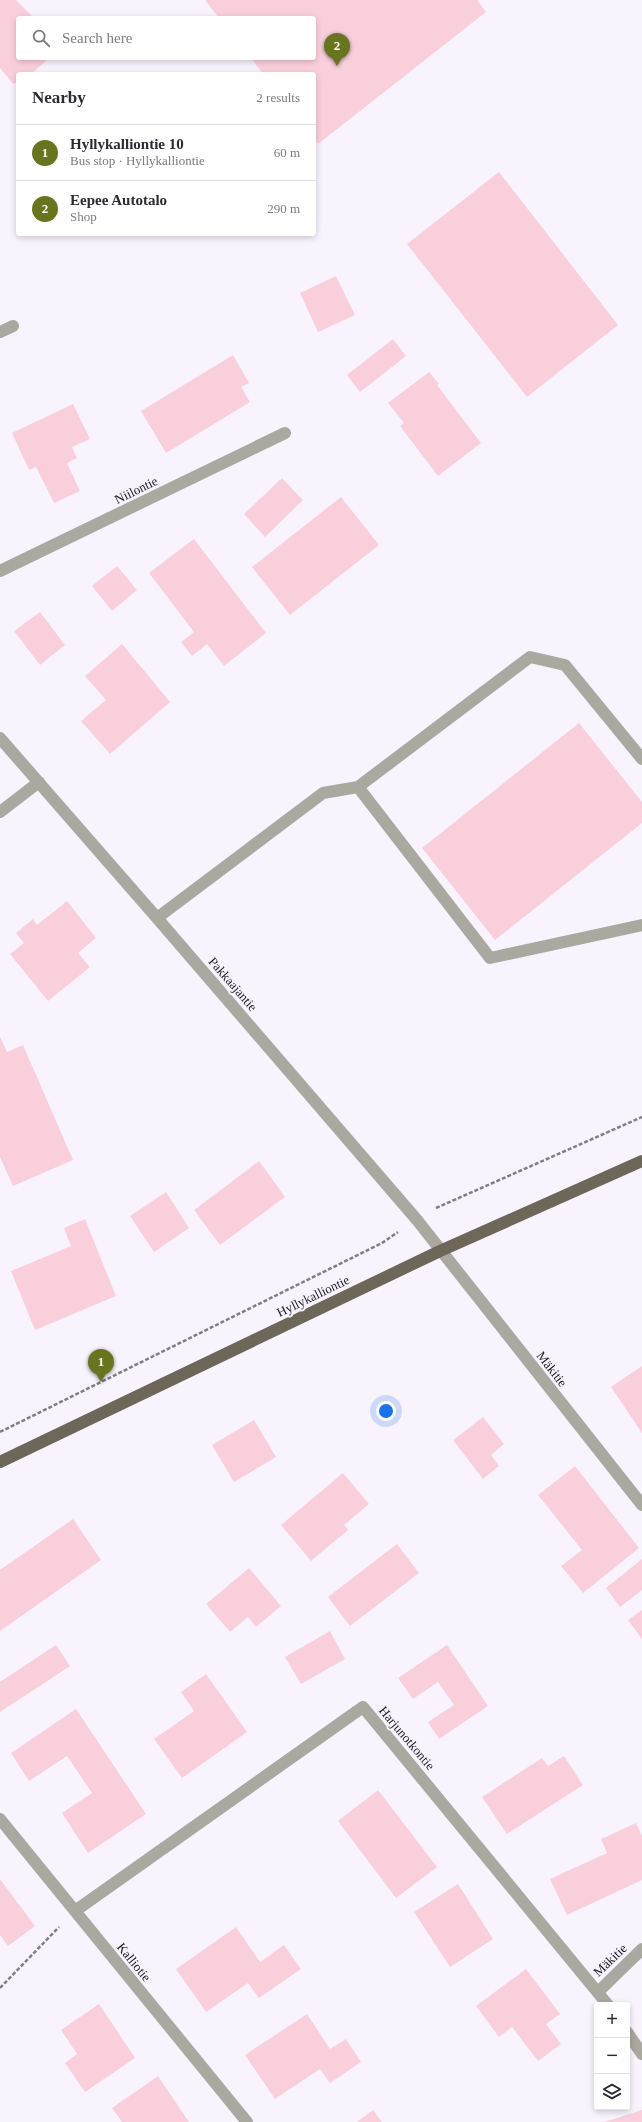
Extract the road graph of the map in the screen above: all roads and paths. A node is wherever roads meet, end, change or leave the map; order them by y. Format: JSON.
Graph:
{"nodes":[{"id":1,"x":13,"y":326,"type":"dead end"},
{"id":2,"x":0,"y":332,"type":"edge"},
{"id":3,"x":285,"y":433,"type":"dead end"},
{"id":4,"x":0,"y":571,"type":"edge"},
{"id":5,"x":0,"y":738,"type":"edge"},
{"id":6,"x":642,"y":759,"type":"edge"},
{"id":7,"x":39,"y":782,"type":"junction"},
{"id":8,"x":358,"y":787,"type":"junction"},
{"id":9,"x":0,"y":812,"type":"edge"},
{"id":10,"x":158,"y":918,"type":"junction"},
{"id":11,"x":642,"y":925,"type":"edge"},
{"id":12,"x":642,"y":1117,"type":"edge"},
{"id":13,"x":642,"y":1161,"type":"edge"},
{"id":14,"x":417,"y":1220,"type":"junction"},
{"id":15,"x":440,"y":1251,"type":"junction"},
{"id":16,"x":0,"y":1432,"type":"edge"},
{"id":17,"x":0,"y":1462,"type":"edge"},
{"id":18,"x":642,"y":1505,"type":"edge"},
{"id":19,"x":0,"y":1819,"type":"edge"},
{"id":20,"x":75,"y":1911,"type":"junction"},
{"id":21,"x":642,"y":1949,"type":"edge"},
{"id":22,"x":0,"y":1988,"type":"edge"},
{"id":23,"x":598,"y":1992,"type":"junction"},
{"id":24,"x":606,"y":2002,"type":"edge"},
{"id":25,"x":630,"y":2036,"type":"edge"},
{"id":26,"x":642,"y":2054,"type":"edge"},
{"id":27,"x":247,"y":2122,"type":"edge"}],
"edges":[{"from":1,"to":2,"type":"street"},
{"from":3,"to":4,"type":"street","name":"Niilontie"},
{"from":5,"to":7,"type":"street","name":"Pakkaajantie"},
{"from":6,"to":8,"type":"street"},
{"from":7,"to":9,"type":"street"},
{"from":7,"to":10,"type":"street","name":"Pakkaajantie"},
{"from":8,"to":10,"type":"street"},
{"from":8,"to":11,"type":"street"},
{"from":10,"to":14,"type":"street","name":"Pakkaajantie"},
{"from":12,"to":14,"type":"path"},
{"from":13,"to":15,"type":"main road","name":"Hyllykalliontie"},
{"from":14,"to":15,"type":"street","name":"Pakkaajantie"},
{"from":14,"to":16,"type":"path"},
{"from":15,"to":17,"type":"main road","name":"Hyllykalliontie"},
{"from":15,"to":18,"type":"street","name":"Mäkitie"},
{"from":19,"to":20,"type":"street","name":"Kalliotie"},
{"from":20,"to":22,"type":"path"},
{"from":20,"to":23,"type":"street","name":"Harjunotkontie"},
{"from":20,"to":27,"type":"street","name":"Kalliotie"},
{"from":21,"to":23,"type":"street","name":"Mäkitie"},
{"from":23,"to":24,"type":"street","name":"Harjunotkontie"},
{"from":25,"to":26,"type":"street"}]}
